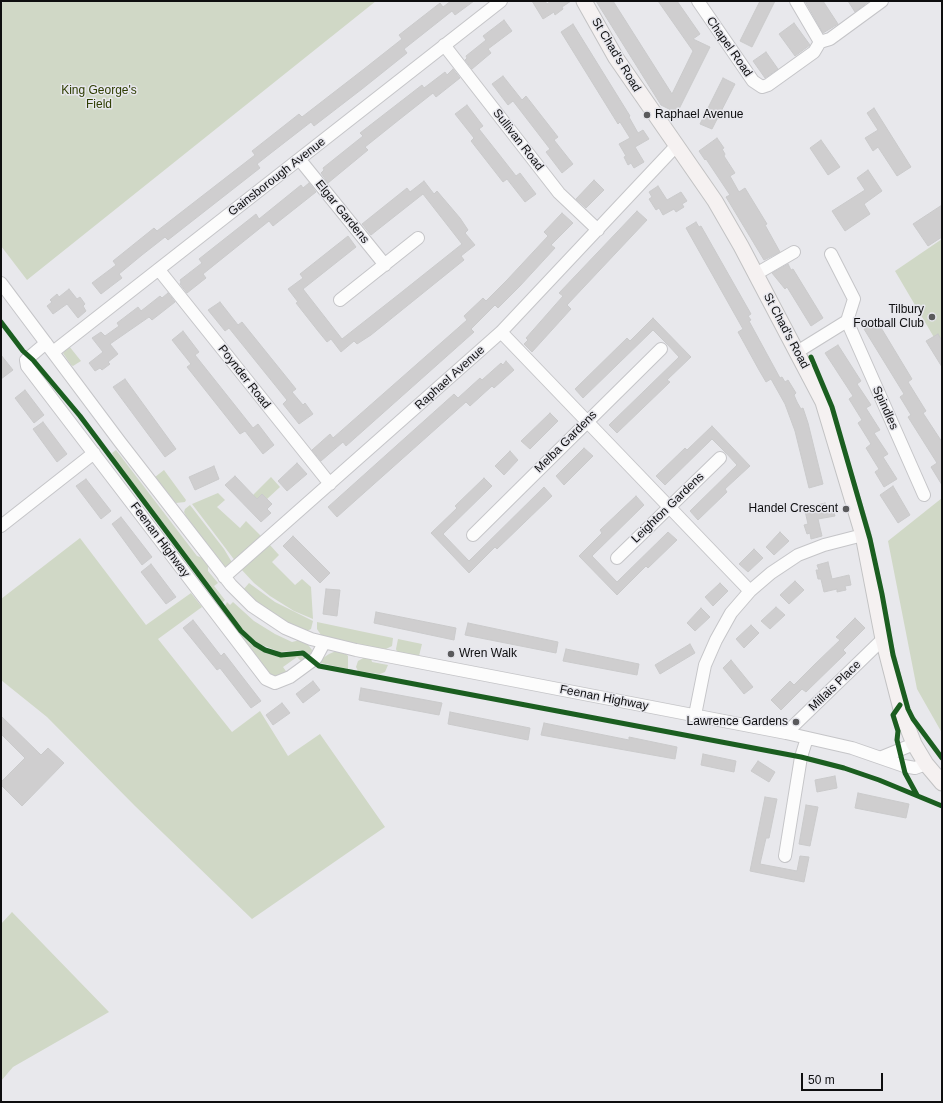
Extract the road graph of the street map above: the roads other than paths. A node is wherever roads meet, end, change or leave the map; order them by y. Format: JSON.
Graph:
{"nodes":[{"id":1,"x":501,"y":1,"type":"edge"},
{"id":2,"x":584,"y":1,"type":"edge"},
{"id":3,"x":698,"y":1,"type":"edge"},
{"id":4,"x":796,"y":1,"type":"edge"},
{"id":5,"x":882,"y":1,"type":"edge"},
{"id":6,"x":820,"y":42,"type":"junction"},
{"id":7,"x":444,"y":45,"type":"junction"},
{"id":8,"x":676,"y":146,"type":"junction"},
{"id":9,"x":300,"y":160,"type":"junction"},
{"id":10,"x":598,"y":230,"type":"junction"},
{"id":11,"x":418,"y":238,"type":"dead end"},
{"id":12,"x":794,"y":252,"type":"dead end"},
{"id":13,"x":831,"y":254,"type":"dead end"},
{"id":14,"x":385,"y":265,"type":"junction"},
{"id":15,"x":159,"y":270,"type":"junction"},
{"id":16,"x":756,"y":274,"type":"junction"},
{"id":17,"x":1,"y":283,"type":"edge"},
{"id":18,"x":340,"y":300,"type":"dead end"},
{"id":19,"x":847,"y":321,"type":"junction"},
{"id":20,"x":501,"y":332,"type":"junction"},
{"id":21,"x":50,"y":348,"type":"junction"},
{"id":22,"x":661,"y":349,"type":"dead end"},
{"id":23,"x":798,"y":352,"type":"junction"},
{"id":24,"x":587,"y":421,"type":"junction"},
{"id":25,"x":94,"y":453,"type":"junction"},
{"id":26,"x":720,"y":458,"type":"dead end"},
{"id":27,"x":330,"y":484,"type":"junction"},
{"id":28,"x":924,"y":495,"type":"dead end"},
{"id":29,"x":669,"y":507,"type":"junction"},
{"id":30,"x":1,"y":526,"type":"edge"},
{"id":31,"x":473,"y":535,"type":"dead end"},
{"id":32,"x":863,"y":535,"type":"junction"},
{"id":33,"x":617,"y":558,"type":"dead end"},
{"id":34,"x":224,"y":577,"type":"junction"},
{"id":35,"x":750,"y":591,"type":"junction"},
{"id":36,"x":883,"y":639,"type":"junction"},
{"id":37,"x":324,"y":643,"type":"junction"},
{"id":38,"x":695,"y":715,"type":"junction"},
{"id":39,"x":786,"y":733,"type":"junction"},
{"id":40,"x":807,"y":738,"type":"junction"},
{"id":41,"x":914,"y":744,"type":"junction"},
{"id":42,"x":882,"y":757,"type":"junction"},
{"id":43,"x":926,"y":764,"type":"junction"},
{"id":44,"x":942,"y":783,"type":"edge"},
{"id":45,"x":785,"y":856,"type":"dead end"}],
"edges":[{"from":1,"to":7,"type":"street","name":"Gainsborough Avenue"},
{"from":2,"to":8,"type":"main road","name":"St Chad's Road"},
{"from":3,"to":6,"type":"street","name":"Chapel Road"},
{"from":4,"to":6,"type":"street"},
{"from":5,"to":6,"type":"street"},
{"from":7,"to":9,"type":"street","name":"Gainsborough Avenue"},
{"from":7,"to":10,"type":"street","name":"Sullivan Road"},
{"from":8,"to":10,"type":"street","name":"Raphael Avenue"},
{"from":8,"to":16,"type":"main road","name":"St Chad's Road"},
{"from":9,"to":14,"type":"street","name":"Elgar Gardens"},
{"from":9,"to":15,"type":"street","name":"Gainsborough Avenue"},
{"from":10,"to":20,"type":"street","name":"Raphael Avenue"},
{"from":11,"to":14,"type":"street"},
{"from":12,"to":16,"type":"street"},
{"from":13,"to":19,"type":"street"},
{"from":14,"to":18,"type":"street"},
{"from":15,"to":21,"type":"street","name":"Gainsborough Avenue"},
{"from":15,"to":27,"type":"street","name":"Poynder Road"},
{"from":16,"to":23,"type":"main road","name":"St Chad's Road"},
{"from":17,"to":21,"type":"street","name":"Feenan Highway"},
{"from":19,"to":23,"type":"street"},
{"from":19,"to":28,"type":"street","name":"Spindles"},
{"from":20,"to":24,"type":"street"},
{"from":20,"to":27,"type":"street","name":"Raphael Avenue"},
{"from":21,"to":25,"type":"street","name":"Feenan Highway"},
{"from":21,"to":34,"type":"street","name":"Feenan Highway"},
{"from":22,"to":24,"type":"street","name":"Melba Gardens"},
{"from":23,"to":32,"type":"main road","name":"St Chad's Road"},
{"from":24,"to":29,"type":"street"},
{"from":24,"to":31,"type":"street","name":"Melba Gardens"},
{"from":25,"to":30,"type":"street"},
{"from":25,"to":37,"type":"street","name":"Feenan Highway"},
{"from":26,"to":29,"type":"street","name":"Leighton Gardens"},
{"from":27,"to":34,"type":"street","name":"Raphael Avenue"},
{"from":29,"to":33,"type":"street","name":"Leighton Gardens"},
{"from":29,"to":35,"type":"street"},
{"from":32,"to":35,"type":"street"},
{"from":32,"to":36,"type":"main road","name":"St Chad's Road"},
{"from":34,"to":37,"type":"street","name":"Feenan Highway"},
{"from":35,"to":38,"type":"street"},
{"from":36,"to":39,"type":"street","name":"Millais Place"},
{"from":36,"to":41,"type":"main road","name":"St Chad's Road"},
{"from":37,"to":38,"type":"street","name":"Feenan Highway"},
{"from":38,"to":39,"type":"street","name":"Feenan Highway"},
{"from":39,"to":40,"type":"street","name":"Feenan Highway"},
{"from":40,"to":42,"type":"street","name":"Feenan Highway"},
{"from":40,"to":45,"type":"street"},
{"from":41,"to":42,"type":"street"},
{"from":41,"to":43,"type":"main road","name":"St Chad's Road"},
{"from":42,"to":43,"type":"street","name":"Feenan Highway"},
{"from":43,"to":44,"type":"main road","name":"St Chad's Road"}]}
